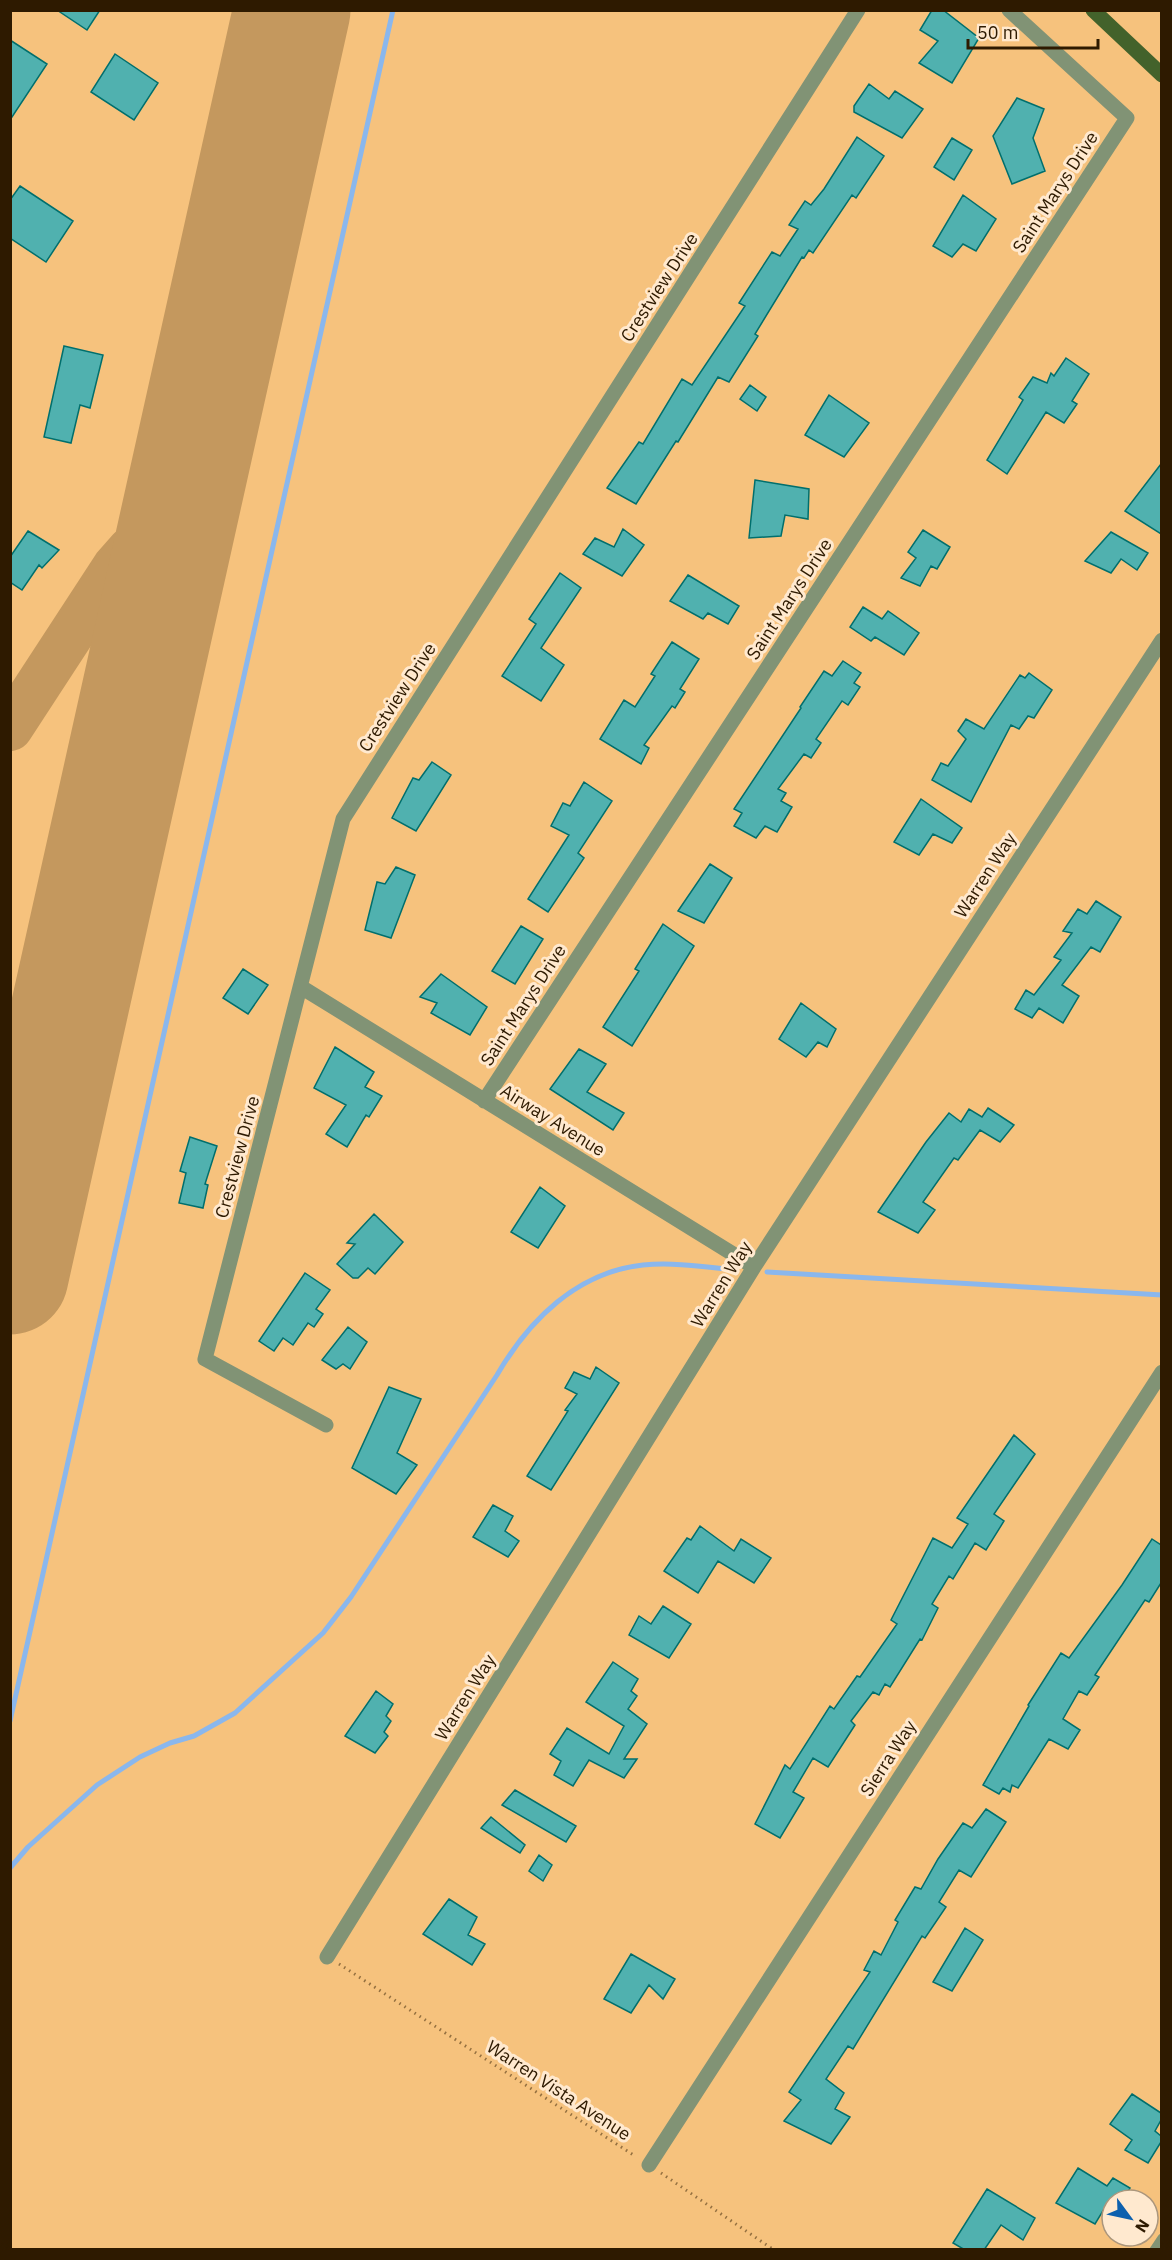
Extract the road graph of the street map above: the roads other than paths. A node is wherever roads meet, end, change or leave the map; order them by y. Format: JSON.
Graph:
{"nodes":[{"id":1,"x":858,"y":10,"type":"edge"},
{"id":2,"x":1009,"y":10,"type":"edge"},
{"id":3,"x":1093,"y":10,"type":"edge"},
{"id":4,"x":1161,"y":75,"type":"edge"},
{"id":5,"x":1161,"y":640,"type":"edge"},
{"id":6,"x":301,"y":987,"type":"junction"},
{"id":7,"x":484,"y":1101,"type":"junction"},
{"id":8,"x":754,"y":1268,"type":"junction"},
{"id":9,"x":1161,"y":1372,"type":"edge"},
{"id":10,"x":326,"y":1425,"type":"dead end"},
{"id":11,"x":327,"y":1957,"type":"road end"},
{"id":12,"x":649,"y":2165,"type":"road end"},
{"id":13,"x":1161,"y":2238,"type":"edge"},
{"id":14,"x":1154,"y":2250,"type":"edge"}],
"edges":[{"from":1,"to":6,"type":"street","name":"Crestview Drive"},
{"from":2,"to":7,"type":"street","name":"Saint Marys Drive"},
{"from":3,"to":4,"type":"main road"},
{"from":5,"to":8,"type":"street","name":"Warren Way"},
{"from":6,"to":7,"type":"street","name":"Airway Avenue"},
{"from":6,"to":10,"type":"street","name":"Crestview Drive"},
{"from":7,"to":8,"type":"street","name":"Airway Avenue"},
{"from":8,"to":11,"type":"street","name":"Warren Way"},
{"from":9,"to":12,"type":"street","name":"Sierra Way"},
{"from":13,"to":14,"type":"lane"}]}
